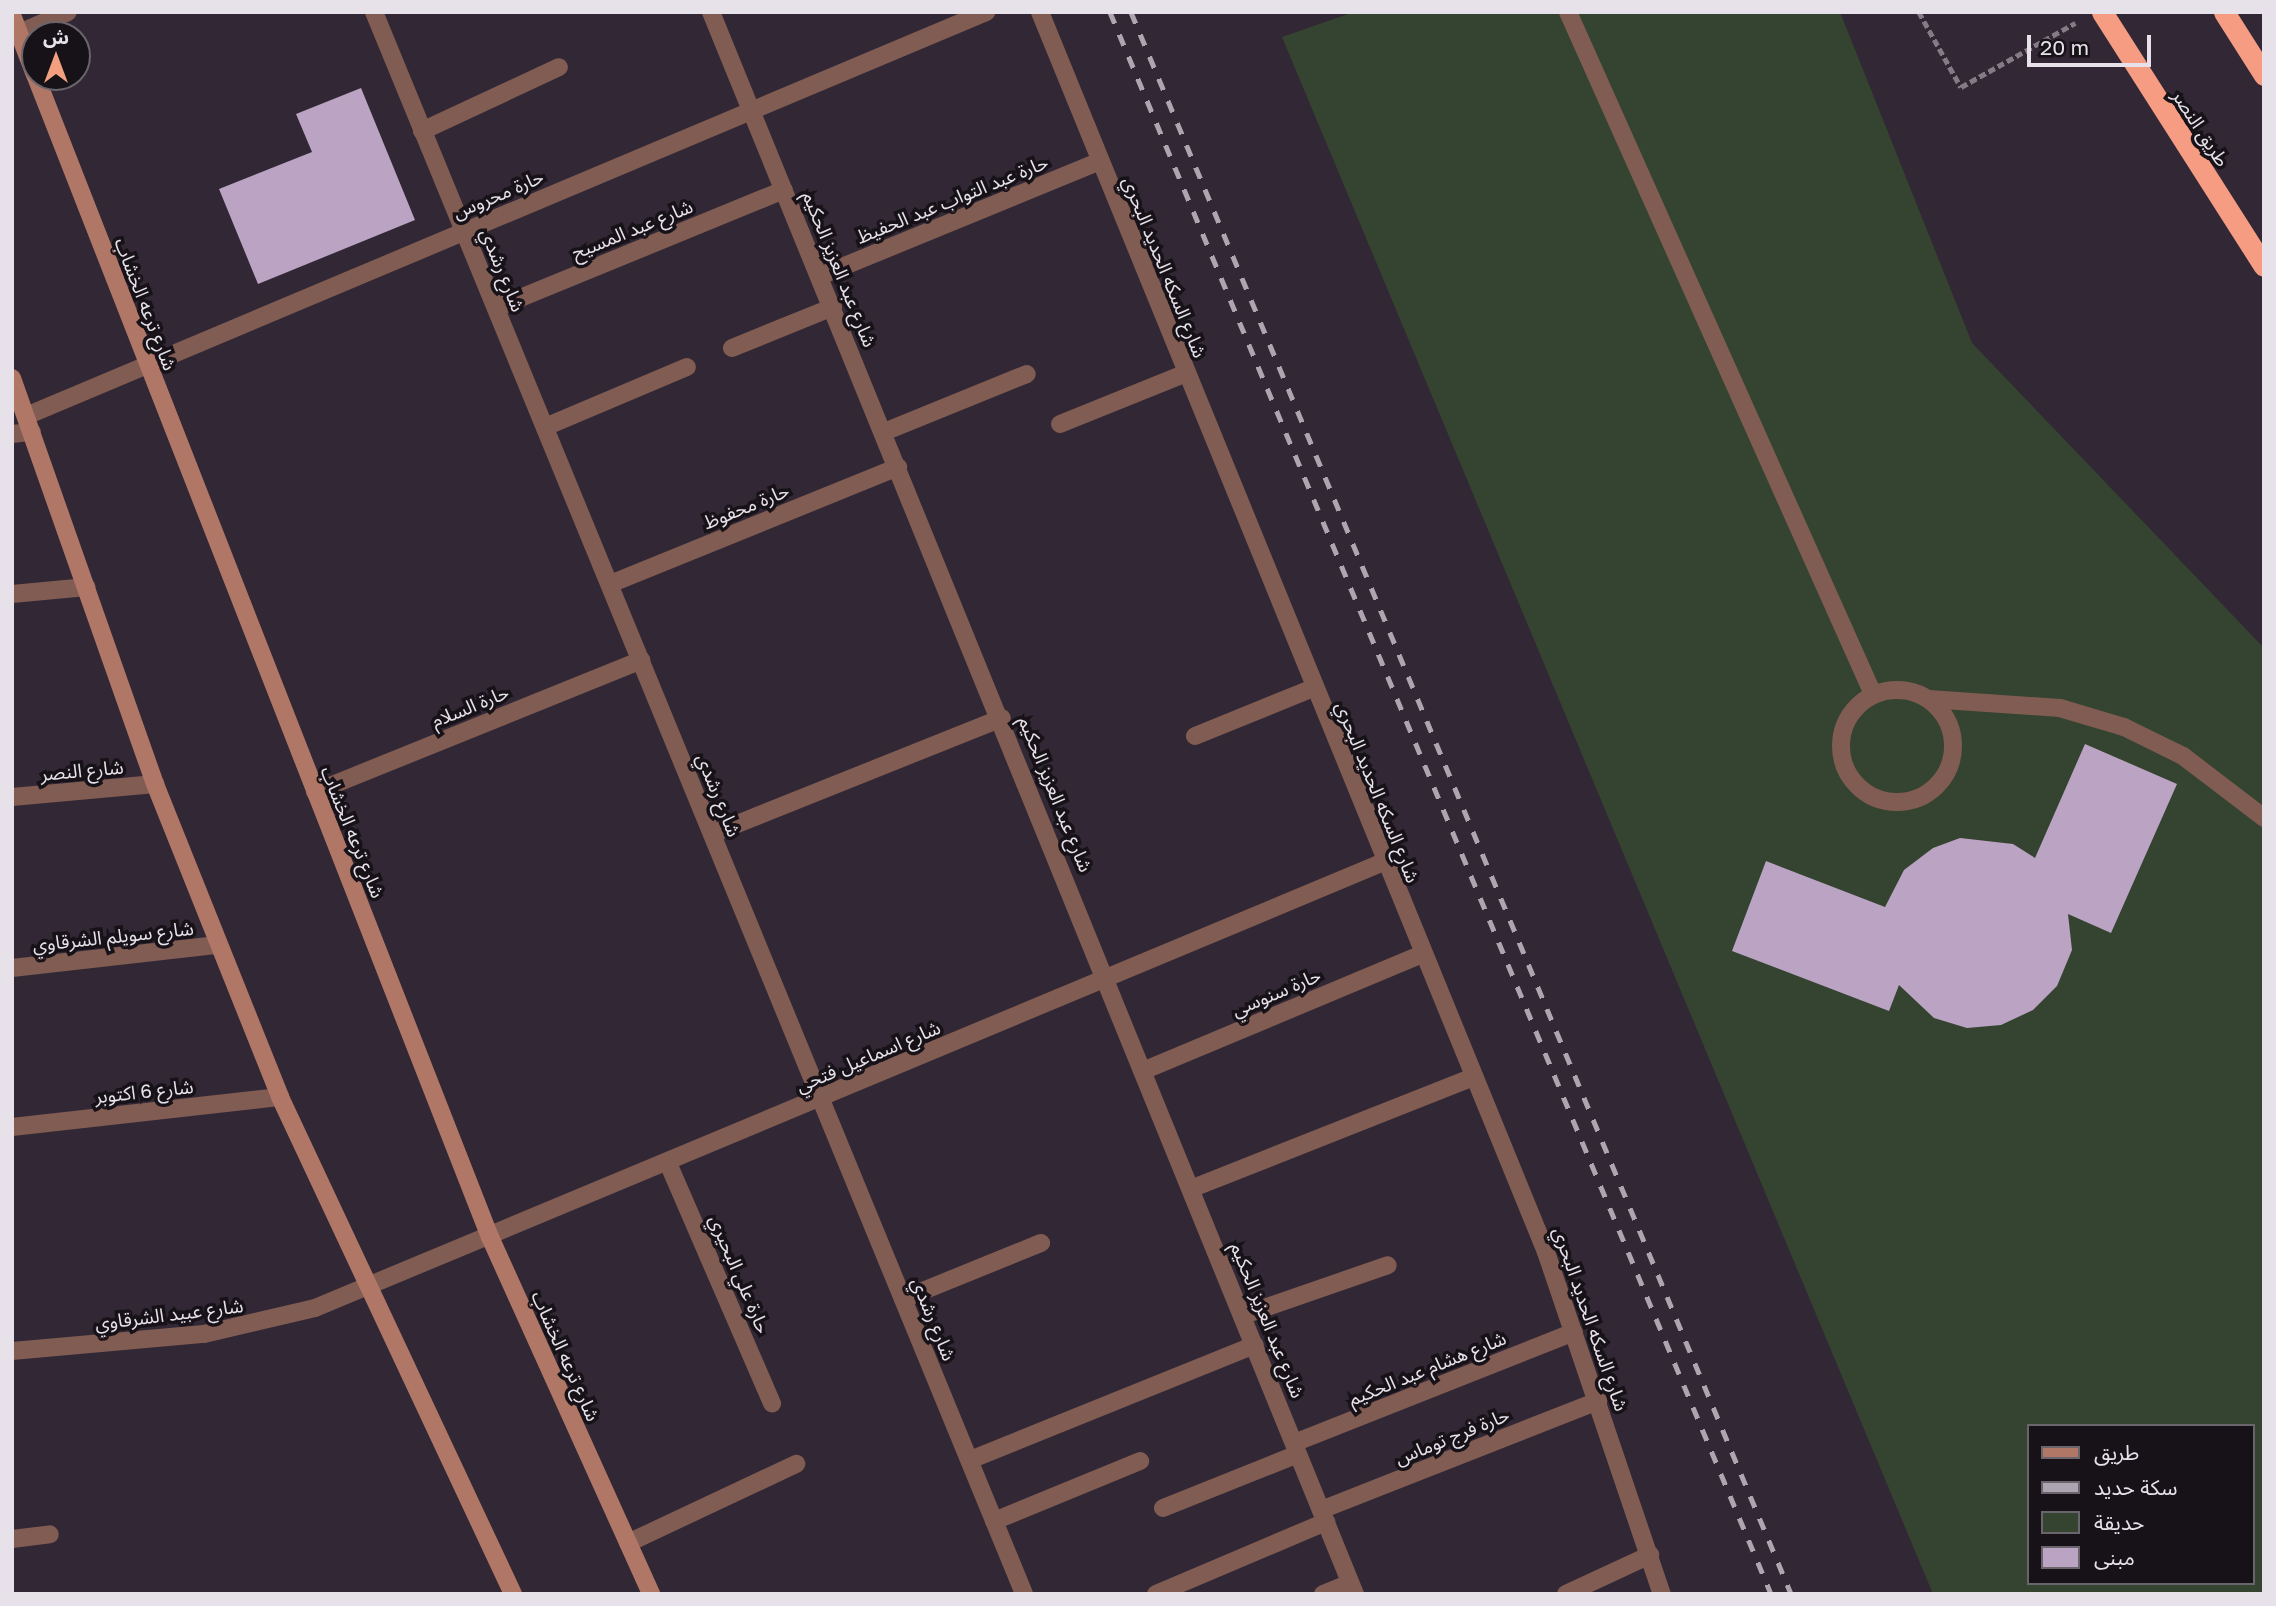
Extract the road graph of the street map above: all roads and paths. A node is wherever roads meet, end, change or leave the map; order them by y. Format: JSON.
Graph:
{"nodes":[{"id":1,"x":68,"y":12,"type":"edge"},
{"id":2,"x":711,"y":12,"type":"edge"},
{"id":3,"x":986,"y":12,"type":"edge"},
{"id":4,"x":1040,"y":12,"type":"edge"},
{"id":5,"x":1568,"y":12,"type":"edge"},
{"id":6,"x":1919,"y":12,"type":"edge"},
{"id":7,"x":2224,"y":12,"type":"edge"},
{"id":8,"x":381,"y":14,"type":"edge"},
{"id":9,"x":2092,"y":16,"type":"edge"},
{"id":10,"x":15,"y":24,"type":"edge"},
{"id":11,"x":559,"y":67,"type":"dead end"},
{"id":12,"x":2264,"y":75,"type":"edge"},
{"id":13,"x":41,"y":91,"type":"edge"},
{"id":14,"x":752,"y":111,"type":"junction"},
{"id":15,"x":422,"y":131,"type":"junction"},
{"id":16,"x":1100,"y":161,"type":"junction"},
{"id":17,"x":784,"y":190,"type":"junction"},
{"id":18,"x":464,"y":231,"type":"junction"},
{"id":19,"x":2264,"y":266,"type":"edge"},
{"id":20,"x":820,"y":276,"type":"junction"},
{"id":21,"x":833,"y":307,"type":"junction"},
{"id":22,"x":496,"y":308,"type":"junction"},
{"id":23,"x":732,"y":348,"type":"dead end"},
{"id":24,"x":146,"y":365,"type":"junction"},
{"id":25,"x":687,"y":367,"type":"dead end"},
{"id":26,"x":1186,"y":373,"type":"junction"},
{"id":27,"x":1027,"y":374,"type":"dead end"},
{"id":28,"x":12,"y":378,"type":"edge"},
{"id":29,"x":29,"y":424,"type":"junction"},
{"id":30,"x":1060,"y":424,"type":"dead end"},
{"id":31,"x":545,"y":427,"type":"junction"},
{"id":32,"x":884,"y":432,"type":"junction"},
{"id":33,"x":12,"y":434,"type":"edge"},
{"id":34,"x":898,"y":467,"type":"junction"},
{"id":35,"x":610,"y":584,"type":"junction"},
{"id":36,"x":87,"y":587,"type":"junction"},
{"id":37,"x":12,"y":594,"type":"edge"},
{"id":38,"x":641,"y":660,"type":"junction"},
{"id":39,"x":1313,"y":688,"type":"junction"},
{"id":40,"x":1873,"y":694,"type":"junction"},
{"id":41,"x":1929,"y":699,"type":"junction"},
{"id":42,"x":1002,"y":718,"type":"junction"},
{"id":43,"x":1195,"y":736,"type":"dead end"},
{"id":44,"x":155,"y":784,"type":"junction"},
{"id":45,"x":314,"y":792,"type":"junction"},
{"id":46,"x":12,"y":797,"type":"edge"},
{"id":47,"x":2264,"y":818,"type":"edge"},
{"id":48,"x":712,"y":834,"type":"junction"},
{"id":49,"x":1384,"y":862,"type":"junction"},
{"id":50,"x":218,"y":945,"type":"junction"},
{"id":51,"x":1422,"y":954,"type":"junction"},
{"id":52,"x":12,"y":968,"type":"edge"},
{"id":53,"x":1109,"y":978,"type":"junction"},
{"id":54,"x":1145,"y":1070,"type":"junction"},
{"id":55,"x":1474,"y":1077,"type":"junction"},
{"id":56,"x":280,"y":1097,"type":"junction"},
{"id":57,"x":821,"y":1098,"type":"junction"},
{"id":58,"x":12,"y":1127,"type":"edge"},
{"id":59,"x":668,"y":1163,"type":"junction"},
{"id":60,"x":1193,"y":1188,"type":"junction"},
{"id":61,"x":490,"y":1237,"type":"junction"},
{"id":62,"x":1041,"y":1243,"type":"dead end"},
{"id":63,"x":1388,"y":1265,"type":"dead end"},
{"id":64,"x":368,"y":1289,"type":"junction"},
{"id":65,"x":903,"y":1299,"type":"junction"},
{"id":66,"x":1244,"y":1315,"type":"junction"},
{"id":67,"x":1574,"y":1332,"type":"junction"},
{"id":68,"x":1255,"y":1345,"type":"junction"},
{"id":69,"x":12,"y":1351,"type":"edge"},
{"id":70,"x":1598,"y":1401,"type":"junction"},
{"id":71,"x":772,"y":1403,"type":"dead end"},
{"id":72,"x":1296,"y":1448,"type":"junction"},
{"id":73,"x":970,"y":1460,"type":"junction"},
{"id":74,"x":1140,"y":1461,"type":"dead end"},
{"id":75,"x":796,"y":1464,"type":"dead end"},
{"id":76,"x":1163,"y":1508,"type":"dead end"},
{"id":77,"x":1323,"y":1516,"type":"junction"},
{"id":78,"x":994,"y":1521,"type":"junction"},
{"id":79,"x":50,"y":1534,"type":"dead end"},
{"id":80,"x":12,"y":1539,"type":"edge"},
{"id":81,"x":628,"y":1543,"type":"junction"},
{"id":82,"x":1650,"y":1556,"type":"junction"},
{"id":83,"x":1352,"y":1588,"type":"edge"},
{"id":84,"x":513,"y":1594,"type":"edge"},
{"id":85,"x":651,"y":1594,"type":"edge"},
{"id":86,"x":1024,"y":1594,"type":"edge"},
{"id":87,"x":1156,"y":1594,"type":"edge"},
{"id":88,"x":1323,"y":1594,"type":"edge"},
{"id":89,"x":1566,"y":1594,"type":"edge"},
{"id":90,"x":1662,"y":1594,"type":"edge"}],
"edges":[{"from":1,"to":10,"type":"street"},
{"from":2,"to":14,"type":"street","name":"شارع عبد العزيز الحكيم"},
{"from":3,"to":14,"type":"street","name":"حارة محروس"},
{"from":4,"to":16,"type":"street","name":"شارع السكه الحديد البحري"},
{"from":5,"to":40,"type":"street"},
{"from":6,"to":9,"type":"path"},
{"from":7,"to":12,"type":"highway"},
{"from":8,"to":15,"type":"street","name":"شارع رشدي"},
{"from":9,"to":19,"type":"highway","name":"طريق النصر"},
{"from":11,"to":15,"type":"street"},
{"from":13,"to":24,"type":"street","name":"شارع ترعه الخشاب"},
{"from":14,"to":17,"type":"street","name":"شارع عبد العزيز الحكيم"},
{"from":14,"to":18,"type":"street","name":"حارة محروس"},
{"from":15,"to":18,"type":"street","name":"شارع رشدي"},
{"from":16,"to":20,"type":"street","name":"حارة عبد التواب عبد الحفيظ"},
{"from":16,"to":26,"type":"street","name":"شارع السكه الحديد البحري"},
{"from":17,"to":20,"type":"street","name":"شارع عبد العزيز الحكيم"},
{"from":17,"to":22,"type":"street","name":"شارع عبد المسيح"},
{"from":18,"to":22,"type":"street","name":"شارع رشدي"},
{"from":18,"to":24,"type":"street","name":"حارة محروس"},
{"from":20,"to":21,"type":"street","name":"شارع عبد العزيز الحكيم"},
{"from":21,"to":23,"type":"street"},
{"from":21,"to":32,"type":"street","name":"شارع عبد العزيز الحكيم"},
{"from":22,"to":31,"type":"street","name":"شارع رشدي"},
{"from":24,"to":29,"type":"street","name":"حارة محروس"},
{"from":24,"to":45,"type":"street","name":"شارع ترعه الخشاب"},
{"from":25,"to":31,"type":"street"},
{"from":26,"to":30,"type":"street"},
{"from":26,"to":39,"type":"street","name":"شارع السكه الحديد البحري"},
{"from":27,"to":32,"type":"street"},
{"from":28,"to":29,"type":"street"},
{"from":29,"to":33,"type":"street","name":"حارة محروس"},
{"from":29,"to":36,"type":"street"},
{"from":31,"to":35,"type":"street","name":"شارع رشدي"},
{"from":32,"to":34,"type":"street","name":"شارع عبد العزيز الحكيم"},
{"from":34,"to":35,"type":"street","name":"حارة محفوظ"},
{"from":34,"to":42,"type":"street","name":"شارع عبد العزيز الحكيم"},
{"from":35,"to":38,"type":"street","name":"شارع رشدي"},
{"from":36,"to":37,"type":"street"},
{"from":36,"to":44,"type":"street"},
{"from":38,"to":45,"type":"street","name":"حارة السلام"},
{"from":38,"to":48,"type":"street","name":"شارع رشدي"},
{"from":39,"to":43,"type":"street"},
{"from":39,"to":49,"type":"street","name":"شارع السكه الحديد البحري"},
{"from":40,"to":41,"type":"street"},
{"from":40,"to":41,"type":"street"},
{"from":41,"to":47,"type":"street"},
{"from":42,"to":48,"type":"street"},
{"from":42,"to":53,"type":"street","name":"شارع عبد العزيز الحكيم"},
{"from":44,"to":46,"type":"street","name":"شارع النصر"},
{"from":44,"to":50,"type":"street"},
{"from":45,"to":61,"type":"street","name":"شارع ترعه الخشاب"},
{"from":48,"to":57,"type":"street","name":"شارع رشدي"},
{"from":49,"to":51,"type":"street","name":"شارع السكه الحديد البحري"},
{"from":49,"to":53,"type":"street","name":"شارع اسماعيل فتحي"},
{"from":50,"to":52,"type":"street","name":"شارع سويلم الشرقاوي"},
{"from":50,"to":56,"type":"street"},
{"from":51,"to":54,"type":"street","name":"حارة سنوسي"},
{"from":51,"to":55,"type":"street","name":"شارع السكه الحديد البحري"},
{"from":53,"to":54,"type":"street","name":"شارع عبد العزيز الحكيم"},
{"from":53,"to":57,"type":"street","name":"شارع اسماعيل فتحي"},
{"from":54,"to":60,"type":"street","name":"شارع عبد العزيز الحكيم"},
{"from":55,"to":60,"type":"street"},
{"from":55,"to":67,"type":"street","name":"شارع السكه الحديد البحري"},
{"from":56,"to":58,"type":"street","name":"شارع 6 اكتوبر"},
{"from":56,"to":64,"type":"street"},
{"from":57,"to":59,"type":"street","name":"شارع اسماعيل فتحي"},
{"from":57,"to":65,"type":"street","name":"شارع رشدي"},
{"from":59,"to":61,"type":"street","name":"شارع اسماعيل فتحي"},
{"from":59,"to":71,"type":"street","name":"حارة علي البحيري"},
{"from":60,"to":66,"type":"street","name":"شارع عبد العزيز الحكيم"},
{"from":61,"to":64,"type":"street","name":"شارع اسماعيل فتحي"},
{"from":61,"to":81,"type":"street","name":"شارع ترعه الخشاب"},
{"from":62,"to":65,"type":"street"},
{"from":63,"to":66,"type":"street"},
{"from":64,"to":69,"type":"street","name":"شارع عبيد الشرقاوي"},
{"from":64,"to":84,"type":"street"},
{"from":65,"to":73,"type":"street","name":"شارع رشدي"},
{"from":66,"to":68,"type":"street","name":"شارع عبد العزيز الحكيم"},
{"from":67,"to":70,"type":"street","name":"شارع السكه الحديد البحري"},
{"from":67,"to":72,"type":"street","name":"شارع هشام عبد الحكيم"},
{"from":68,"to":72,"type":"street","name":"شارع عبد العزيز الحكيم"},
{"from":68,"to":73,"type":"street"},
{"from":70,"to":77,"type":"street","name":"حارة فرج توماس"},
{"from":70,"to":82,"type":"street","name":"شارع السكه الحديد البحري"},
{"from":72,"to":76,"type":"street","name":"شارع هشام عبد الحكيم"},
{"from":72,"to":77,"type":"street","name":"شارع عبد العزيز الحكيم"},
{"from":73,"to":78,"type":"street","name":"شارع رشدي"},
{"from":74,"to":78,"type":"street"},
{"from":75,"to":81,"type":"street"},
{"from":77,"to":83,"type":"street","name":"شارع عبد العزيز الحكيم"},
{"from":77,"to":87,"type":"street","name":"حارة فرج توماس"},
{"from":78,"to":86,"type":"street","name":"شارع رشدي"},
{"from":79,"to":80,"type":"street"},
{"from":81,"to":85,"type":"street","name":"شارع ترعه الخشاب"},
{"from":82,"to":89,"type":"street"},
{"from":82,"to":90,"type":"street","name":"شارع السكه الحديد البحري"},
{"from":83,"to":88,"type":"street"}]}
